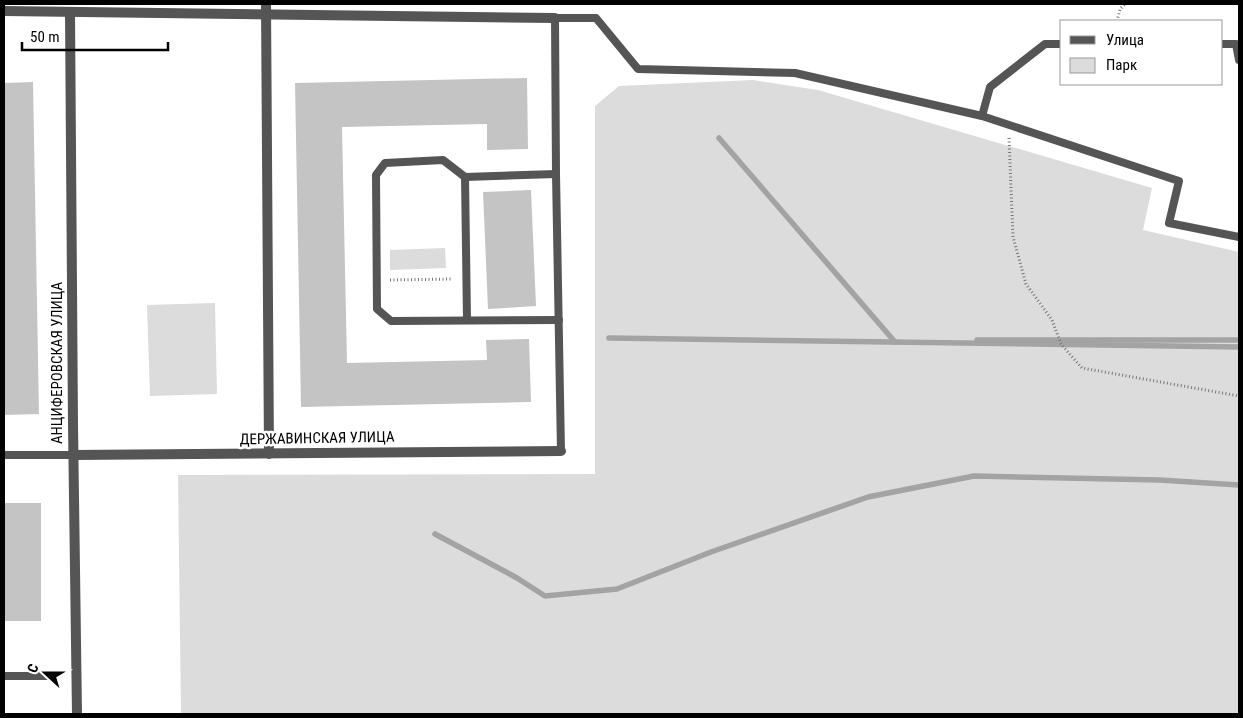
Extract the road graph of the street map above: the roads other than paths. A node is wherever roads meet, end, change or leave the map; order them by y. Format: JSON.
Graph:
{"nodes":[{"id":1,"x":266,"y":4,"type":"edge"},
{"id":2,"x":4,"y":11,"type":"edge"},
{"id":3,"x":70,"y":12,"type":"junction"},
{"id":4,"x":266,"y":15,"type":"junction"},
{"id":5,"x":555,"y":18,"type":"junction"},
{"id":6,"x":1060,"y":44,"type":"edge"},
{"id":7,"x":1223,"y":44,"type":"edge"},
{"id":8,"x":1239,"y":60,"type":"edge"},
{"id":9,"x":982,"y":116,"type":"junction"},
{"id":10,"x":556,"y":174,"type":"junction"},
{"id":11,"x":465,"y":177,"type":"junction"},
{"id":12,"x":1239,"y":237,"type":"edge"},
{"id":13,"x":467,"y":320,"type":"junction"},
{"id":14,"x":559,"y":320,"type":"junction"},
{"id":15,"x":561,"y":451,"type":"joint"},
{"id":16,"x":269,"y":454,"type":"junction"},
{"id":17,"x":4,"y":455,"type":"edge"},
{"id":18,"x":73,"y":455,"type":"junction"},
{"id":19,"x":4,"y":676,"type":"edge"},
{"id":20,"x":50,"y":676,"type":"dead end"},
{"id":21,"x":76,"y":714,"type":"edge"}],
"edges":[{"from":1,"to":4,"type":"street"},
{"from":2,"to":3,"type":"street"},
{"from":3,"to":4,"type":"street"},
{"from":3,"to":18,"type":"street","name":"АНЦИФЕРОВСКАЯ УЛИЦА"},
{"from":4,"to":5,"type":"street"},
{"from":4,"to":16,"type":"street"},
{"from":5,"to":9,"type":"lane"},
{"from":5,"to":10,"type":"lane"},
{"from":6,"to":9,"type":"lane"},
{"from":7,"to":8,"type":"lane"},
{"from":9,"to":12,"type":"lane"},
{"from":10,"to":11,"type":"lane"},
{"from":10,"to":14,"type":"lane"},
{"from":11,"to":13,"type":"lane"},
{"from":11,"to":13,"type":"lane"},
{"from":13,"to":14,"type":"lane"},
{"from":14,"to":15,"type":"lane"},
{"from":15,"to":16,"type":"street","name":"ДЕРЖАВИНСКАЯ УЛИЦА"},
{"from":16,"to":18,"type":"street","name":"ДЕРЖАВИНСКАЯ УЛИЦА"},
{"from":17,"to":18,"type":"lane"},
{"from":18,"to":21,"type":"street","name":"АНЦИФЕРОВСКАЯ УЛИЦА"},
{"from":19,"to":20,"type":"lane"}]}
